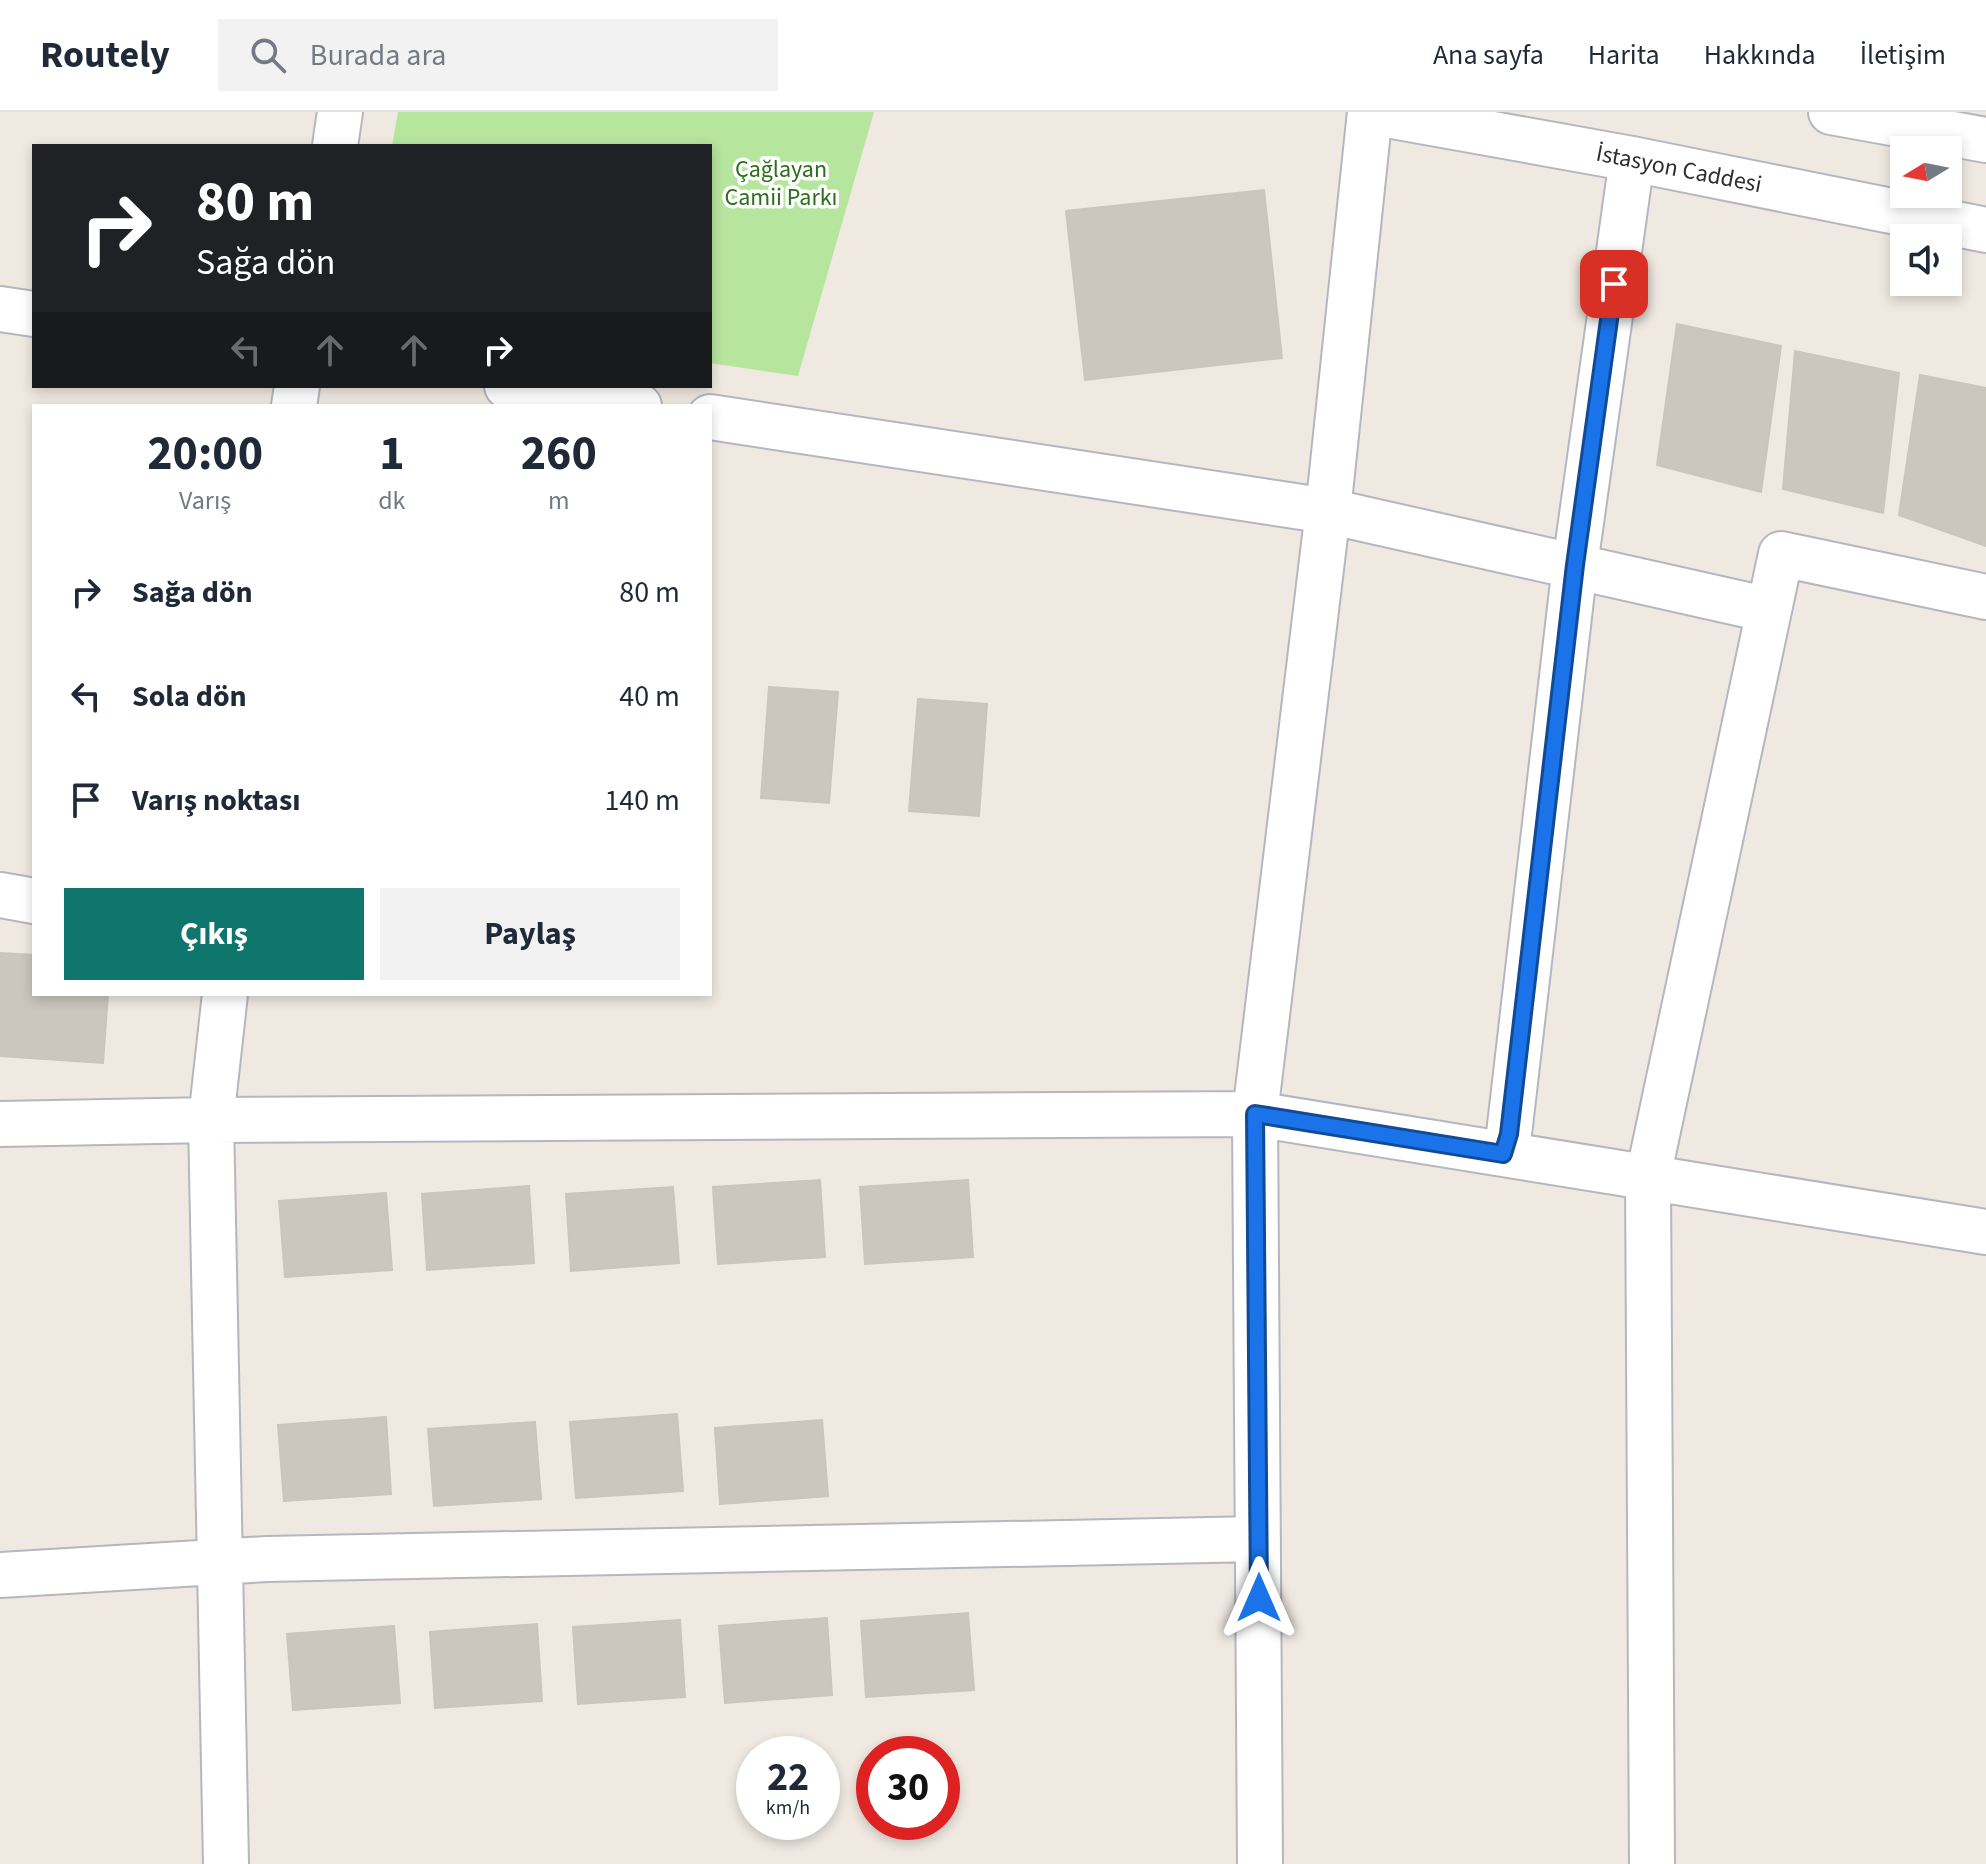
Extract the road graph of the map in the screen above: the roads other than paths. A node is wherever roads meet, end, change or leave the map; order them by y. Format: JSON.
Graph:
{"nodes":[{"id":1,"x":340,"y":112,"type":"edge"},
{"id":2,"x":1370,"y":112,"type":"edge"},
{"id":3,"x":1831,"y":112,"type":"edge"},
{"id":4,"x":1897,"y":117,"type":"edge"},
{"id":5,"x":1986,"y":140,"type":"edge"},
{"id":6,"x":335,"y":144,"type":"edge"},
{"id":7,"x":1632,"y":159,"type":"junction"},
{"id":8,"x":1986,"y":230,"type":"edge"},
{"id":9,"x":0,"y":309,"type":"edge"},
{"id":10,"x":32,"y":314,"type":"edge"},
{"id":11,"x":520,"y":388,"type":"edge"},
{"id":12,"x":626,"y":404,"type":"edge"},
{"id":13,"x":712,"y":417,"type":"edge"},
{"id":14,"x":1328,"y":511,"type":"junction"},
{"id":15,"x":1575,"y":565,"type":"junction"},
{"id":16,"x":1986,"y":597,"type":"edge"},
{"id":17,"x":1769,"y":610,"type":"junction"},
{"id":18,"x":0,"y":895,"type":"edge"},
{"id":19,"x":32,"y":901,"type":"edge"},
{"id":20,"x":225,"y":996,"type":"edge"},
{"id":21,"x":1255,"y":1114,"type":"junction"},
{"id":22,"x":211,"y":1120,"type":"junction"},
{"id":23,"x":0,"y":1124,"type":"edge"},
{"id":24,"x":1503,"y":1154,"type":"junction"},
{"id":25,"x":1648,"y":1177,"type":"junction"},
{"id":26,"x":1986,"y":1232,"type":"edge"},
{"id":27,"x":1258,"y":1539,"type":"junction"},
{"id":28,"x":220,"y":1562,"type":"junction"},
{"id":29,"x":0,"y":1575,"type":"edge"},
{"id":30,"x":226,"y":1864,"type":"edge"},
{"id":31,"x":1260,"y":1864,"type":"edge"},
{"id":32,"x":1652,"y":1864,"type":"edge"}],
"edges":[{"from":1,"to":6,"type":"street"},
{"from":2,"to":7,"type":"street","name":"İstasyon Caddesi"},
{"from":2,"to":14,"type":"street"},
{"from":3,"to":4,"type":"street"},
{"from":4,"to":5,"type":"street"},
{"from":7,"to":8,"type":"street","name":"İstasyon Caddesi"},
{"from":7,"to":15,"type":"street"},
{"from":9,"to":10,"type":"street"},
{"from":11,"to":12,"type":"street"},
{"from":13,"to":14,"type":"street"},
{"from":14,"to":15,"type":"street"},
{"from":14,"to":21,"type":"street"},
{"from":15,"to":17,"type":"street"},
{"from":15,"to":24,"type":"street"},
{"from":16,"to":17,"type":"street"},
{"from":17,"to":25,"type":"street"},
{"from":18,"to":19,"type":"street"},
{"from":20,"to":22,"type":"street"},
{"from":21,"to":22,"type":"street"},
{"from":21,"to":24,"type":"street"},
{"from":21,"to":27,"type":"street"},
{"from":22,"to":23,"type":"street"},
{"from":22,"to":28,"type":"street"},
{"from":24,"to":25,"type":"street"},
{"from":25,"to":26,"type":"street"},
{"from":25,"to":32,"type":"street"},
{"from":27,"to":28,"type":"street"},
{"from":27,"to":31,"type":"street"},
{"from":28,"to":29,"type":"street"},
{"from":28,"to":30,"type":"street"}]}
